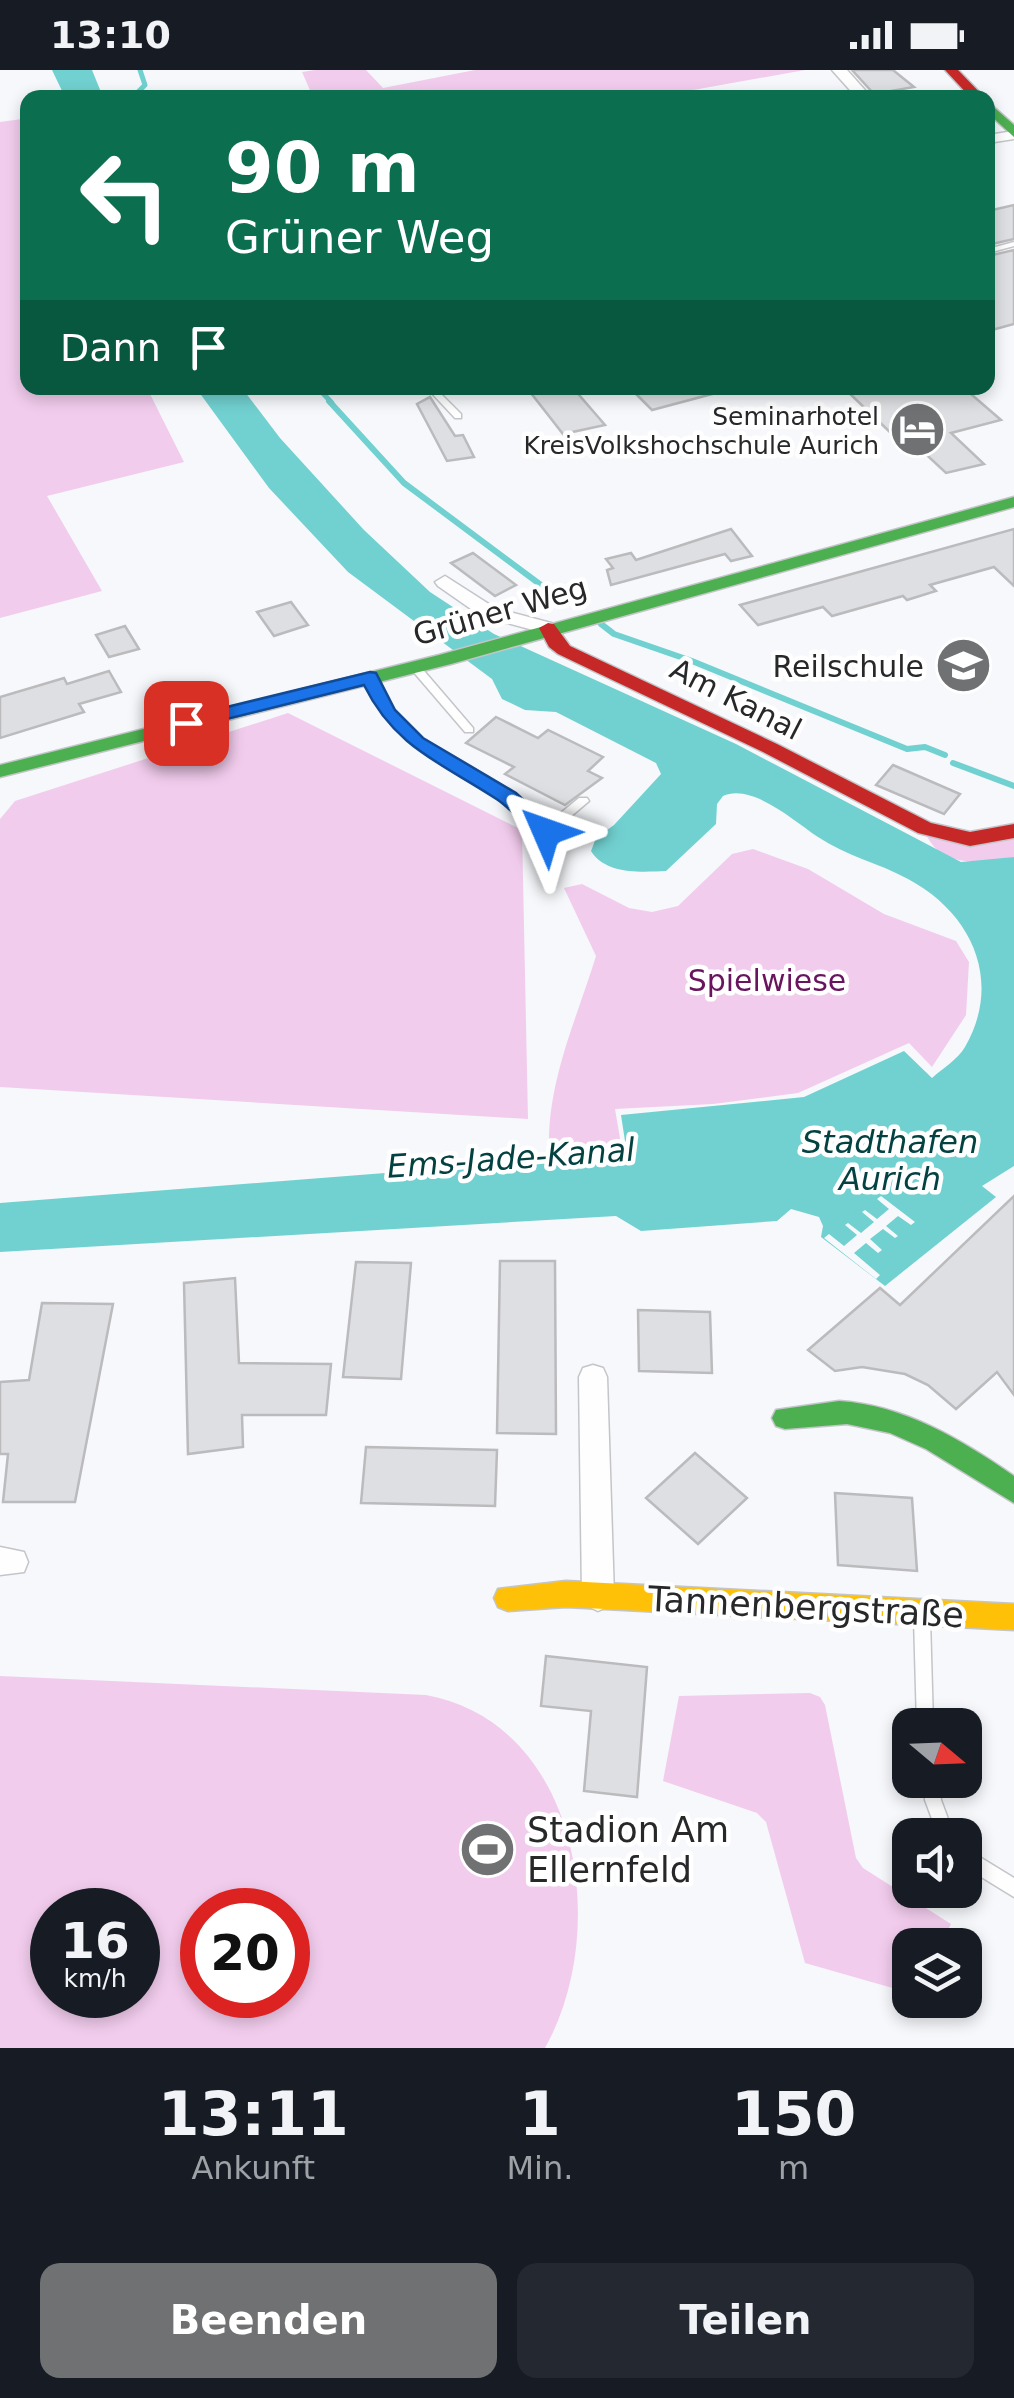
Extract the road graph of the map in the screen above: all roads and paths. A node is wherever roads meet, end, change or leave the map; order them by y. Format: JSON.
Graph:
{"nodes":[{"id":1,"x":839,"y":70,"type":"edge"},
{"id":2,"x":951,"y":70,"type":"edge"},
{"id":3,"x":858,"y":90,"type":"edge"},
{"id":4,"x":971,"y":90,"type":"edge"},
{"id":5,"x":995,"y":114,"type":"edge"},
{"id":6,"x":1014,"y":134,"type":"edge"},
{"id":7,"x":438,"y":395,"type":"edge"},
{"id":8,"x":458,"y":416,"type":"dead end"},
{"id":9,"x":1014,"y":502,"type":"edge"},
{"id":10,"x":445,"y":582,"type":"dead end"},
{"id":11,"x":548,"y":628,"type":"junction"},
{"id":12,"x":415,"y":668,"type":"junction"},
{"id":13,"x":370,"y":678,"type":"junction"},
{"id":14,"x":469,"y":730,"type":"dead end"},
{"id":15,"x":0,"y":772,"type":"edge"},
{"id":16,"x":584,"y":801,"type":"dead end"},
{"id":17,"x":1014,"y":831,"type":"edge"},
{"id":18,"x":593,"y":1376,"type":"dead end"},
{"id":19,"x":785,"y":1418,"type":"dead end"},
{"id":20,"x":1014,"y":1492,"type":"edge"},
{"id":21,"x":598,"y":1596,"type":"junction"},
{"id":22,"x":508,"y":1598,"type":"dead end"},
{"id":23,"x":922,"y":1612,"type":"junction"},
{"id":24,"x":1014,"y":1617,"type":"edge"},
{"id":25,"x":925,"y":1708,"type":"edge"},
{"id":26,"x":982,"y":1868,"type":"edge"},
{"id":27,"x":1014,"y":1888,"type":"edge"}],
"edges":[{"from":1,"to":3,"type":"street"},
{"from":2,"to":4,"type":"street"},
{"from":5,"to":6,"type":"street"},
{"from":7,"to":8,"type":"lane"},
{"from":9,"to":11,"type":"street","name":"Grüner Weg"},
{"from":10,"to":11,"type":"street","name":"Am Kanal"},
{"from":11,"to":12,"type":"street","name":"Grüner Weg"},
{"from":11,"to":17,"type":"street","name":"Am Kanal"},
{"from":12,"to":13,"type":"street","name":"Grüner Weg"},
{"from":12,"to":14,"type":"lane"},
{"from":13,"to":15,"type":"street","name":"Grüner Weg"},
{"from":13,"to":16,"type":"lane"},
{"from":18,"to":21,"type":"street"},
{"from":19,"to":20,"type":"street"},
{"from":21,"to":22,"type":"street","name":"Tannenbergstraße"},
{"from":21,"to":23,"type":"street","name":"Tannenbergstraße"},
{"from":23,"to":24,"type":"street","name":"Tannenbergstraße"},
{"from":23,"to":25,"type":"lane"},
{"from":26,"to":27,"type":"lane"}]}
